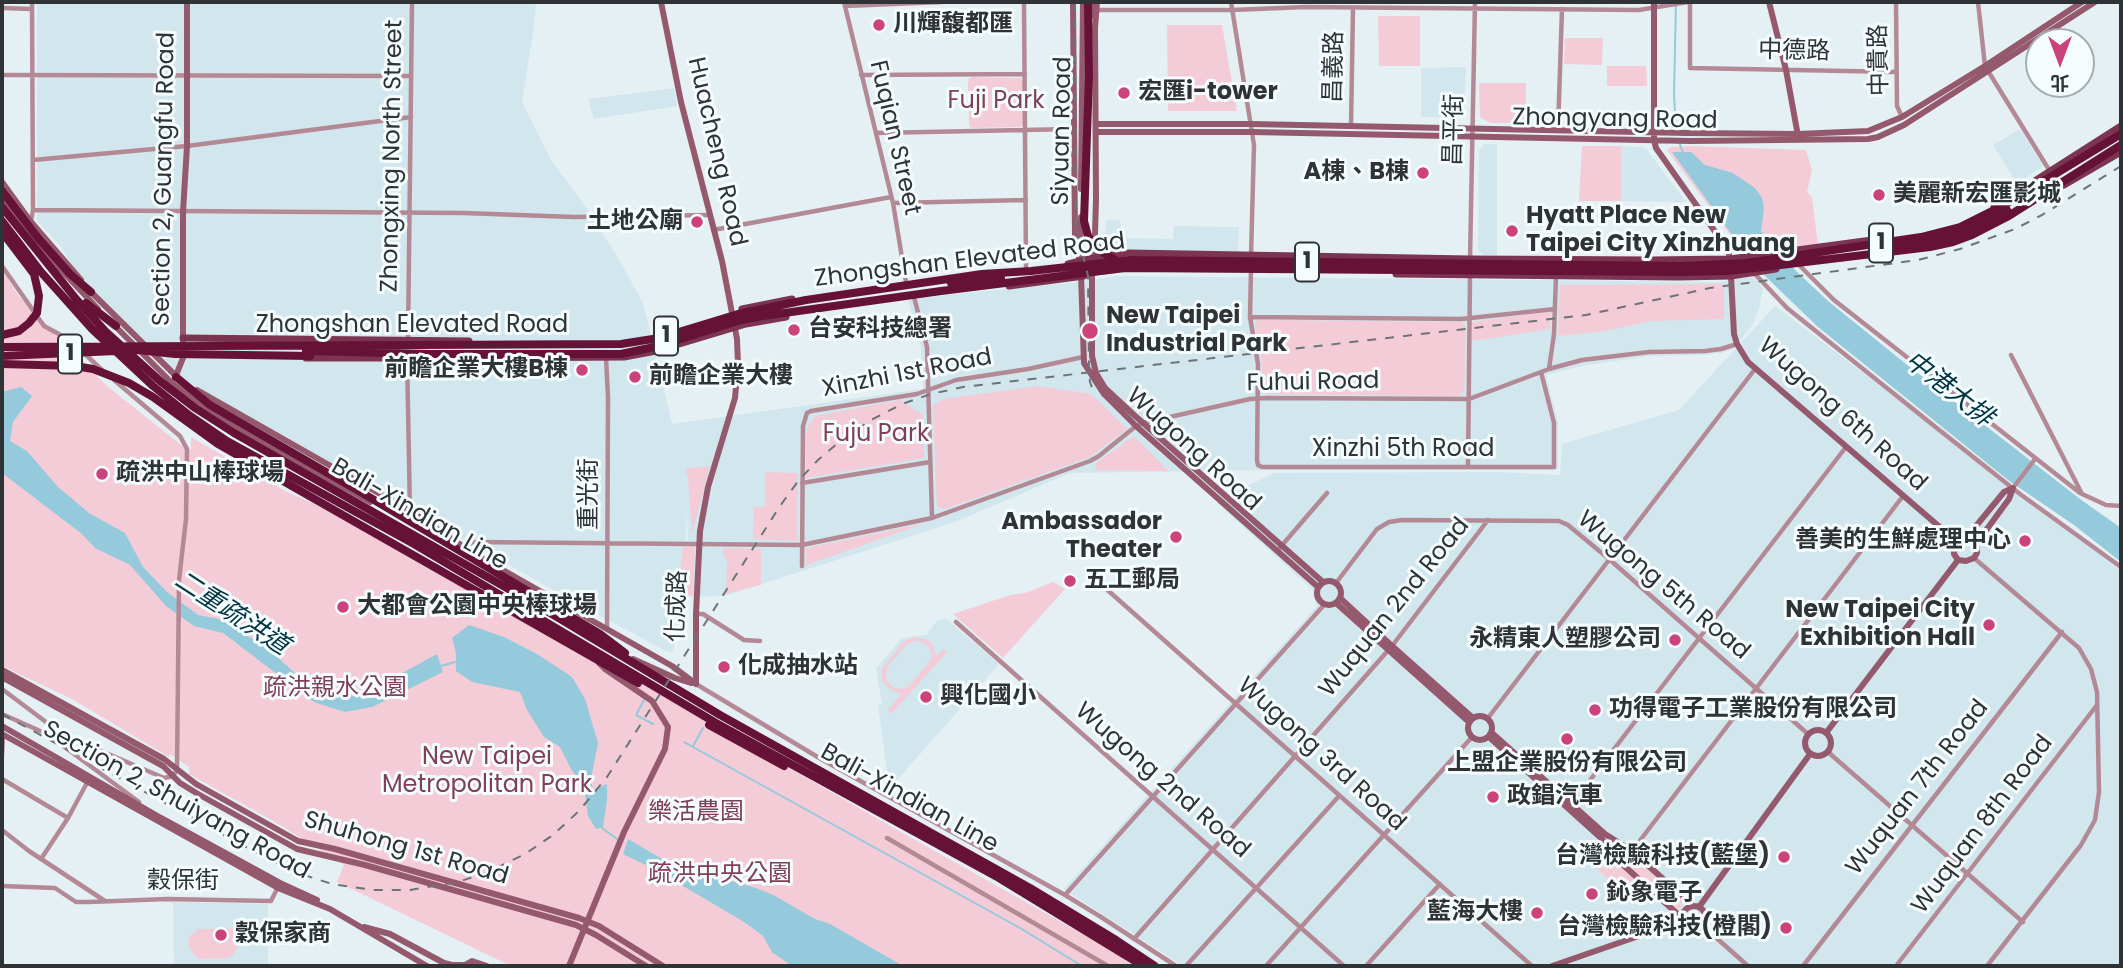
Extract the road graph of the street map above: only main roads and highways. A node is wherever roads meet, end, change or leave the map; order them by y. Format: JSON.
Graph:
{"nodes":[{"id":1,"x":1090,"y":2,"type":"edge"},
{"id":2,"x":2121,"y":126,"type":"edge"},
{"id":3,"x":2121,"y":134,"type":"edge"},
{"id":4,"x":2106,"y":143,"type":"junction"},
{"id":5,"x":2121,"y":143,"type":"edge"},
{"id":6,"x":2121,"y":152,"type":"edge"},
{"id":7,"x":2059,"y":186,"type":"junction"},
{"id":8,"x":2,"y":191,"type":"edge"},
{"id":9,"x":2005,"y":200,"type":"junction"},
{"id":10,"x":2,"y":207,"type":"edge"},
{"id":11,"x":2015,"y":213,"type":"junction"},
{"id":12,"x":2,"y":215,"type":"edge"},
{"id":13,"x":2,"y":220,"type":"edge"},
{"id":14,"x":2,"y":232,"type":"edge"},
{"id":15,"x":1792,"y":259,"type":"junction"},
{"id":16,"x":1080,"y":261,"type":"junction"},
{"id":17,"x":1733,"y":264,"type":"junction"},
{"id":18,"x":1470,"y":267,"type":"junction"},
{"id":19,"x":1179,"y":268,"type":"junction"},
{"id":20,"x":1752,"y":269,"type":"junction"},
{"id":21,"x":1093,"y":271,"type":"junction"},
{"id":22,"x":1081,"y":274,"type":"junction"},
{"id":23,"x":91,"y":292,"type":"road end"},
{"id":24,"x":738,"y":323,"type":"junction"},
{"id":25,"x":116,"y":326,"type":"road end"},
{"id":26,"x":685,"y":328,"type":"junction"},
{"id":27,"x":2,"y":335,"type":"edge"},
{"id":28,"x":183,"y":338,"type":"road end"},
{"id":29,"x":395,"y":341,"type":"junction"},
{"id":30,"x":345,"y":345,"type":"junction"},
{"id":31,"x":2,"y":347,"type":"edge"},
{"id":32,"x":137,"y":348,"type":"junction"},
{"id":33,"x":2,"y":356,"type":"edge"},
{"id":34,"x":183,"y":358,"type":"road end"},
{"id":35,"x":393,"y":358,"type":"junction"},
{"id":36,"x":2,"y":363,"type":"edge"},
{"id":37,"x":471,"y":587,"type":"junction"},
{"id":38,"x":657,"y":678,"type":"junction"},
{"id":39,"x":833,"y":788,"type":"junction"},
{"id":40,"x":1143,"y":966,"type":"edge"},
{"id":41,"x":1155,"y":966,"type":"edge"}],
"edges":[{"from":1,"to":19,"type":"highway"},
{"from":2,"to":9,"type":"main road","number":"1"},
{"from":3,"to":4,"type":"highway","name":"Zhongshan Elevated Road","number":"1"},
{"from":4,"to":15,"type":"highway"},
{"from":4,"to":30,"type":"highway","name":"Zhongshan Elevated Road","number":"1"},
{"from":5,"to":7,"type":"main road","number":"1"},
{"from":5,"to":19,"type":"highway","name":"Zhongshan Elevated Road","number":"1"},
{"from":6,"to":7,"type":"main road","number":"1"},
{"from":7,"to":11,"type":"main road","number":"1"},
{"from":8,"to":23,"type":"highway"},
{"from":9,"to":11,"type":"main road"},
{"from":9,"to":15,"type":"main road","number":"1"},
{"from":10,"to":38,"type":"highway","name":"Bali-Xindian Line"},
{"from":11,"to":15,"type":"main road","number":"1"},
{"from":12,"to":25,"type":"highway"},
{"from":13,"to":39,"type":"highway","name":"Bali-Xindian Line"},
{"from":14,"to":27,"type":"highway"},
{"from":15,"to":17,"type":"main road","number":"1"},
{"from":15,"to":17,"type":"main road","number":"1"},
{"from":15,"to":20,"type":"main road","number":"1"},
{"from":16,"to":18,"type":"main road","number":"1"},
{"from":16,"to":21,"type":"main road","number":"1"},
{"from":16,"to":26,"type":"main road","number":"1"},
{"from":17,"to":18,"type":"main road","number":"1"},
{"from":17,"to":20,"type":"main road","number":"1"},
{"from":18,"to":20,"type":"main road","number":"1"},
{"from":18,"to":21,"type":"main road","number":"1"},
{"from":19,"to":24,"type":"highway","name":"Zhongshan Elevated Road","number":"1"},
{"from":21,"to":22,"type":"highway"},
{"from":22,"to":24,"type":"main road","number":"1"},
{"from":22,"to":24,"type":"highway"},
{"from":24,"to":32,"type":"highway","name":"Zhongshan Elevated Road","number":"1"},
{"from":24,"to":35,"type":"main road","number":"1"},
{"from":26,"to":29,"type":"main road","number":"1"},
{"from":26,"to":30,"type":"highway"},
{"from":28,"to":29,"type":"main road","number":"1"},
{"from":29,"to":32,"type":"highway"},
{"from":30,"to":32,"type":"highway","name":"Zhongshan Elevated Road","number":"1"},
{"from":31,"to":32,"type":"highway","number":"1"},
{"from":32,"to":33,"type":"highway","number":"1"},
{"from":32,"to":35,"type":"highway"},
{"from":34,"to":35,"type":"main road","number":"1"},
{"from":36,"to":37,"type":"highway"},
{"from":37,"to":38,"type":"highway"},
{"from":37,"to":39,"type":"highway"},
{"from":38,"to":41,"type":"highway","name":"Bali-Xindian Line"},
{"from":39,"to":40,"type":"highway","name":"Bali-Xindian Line"}]}
